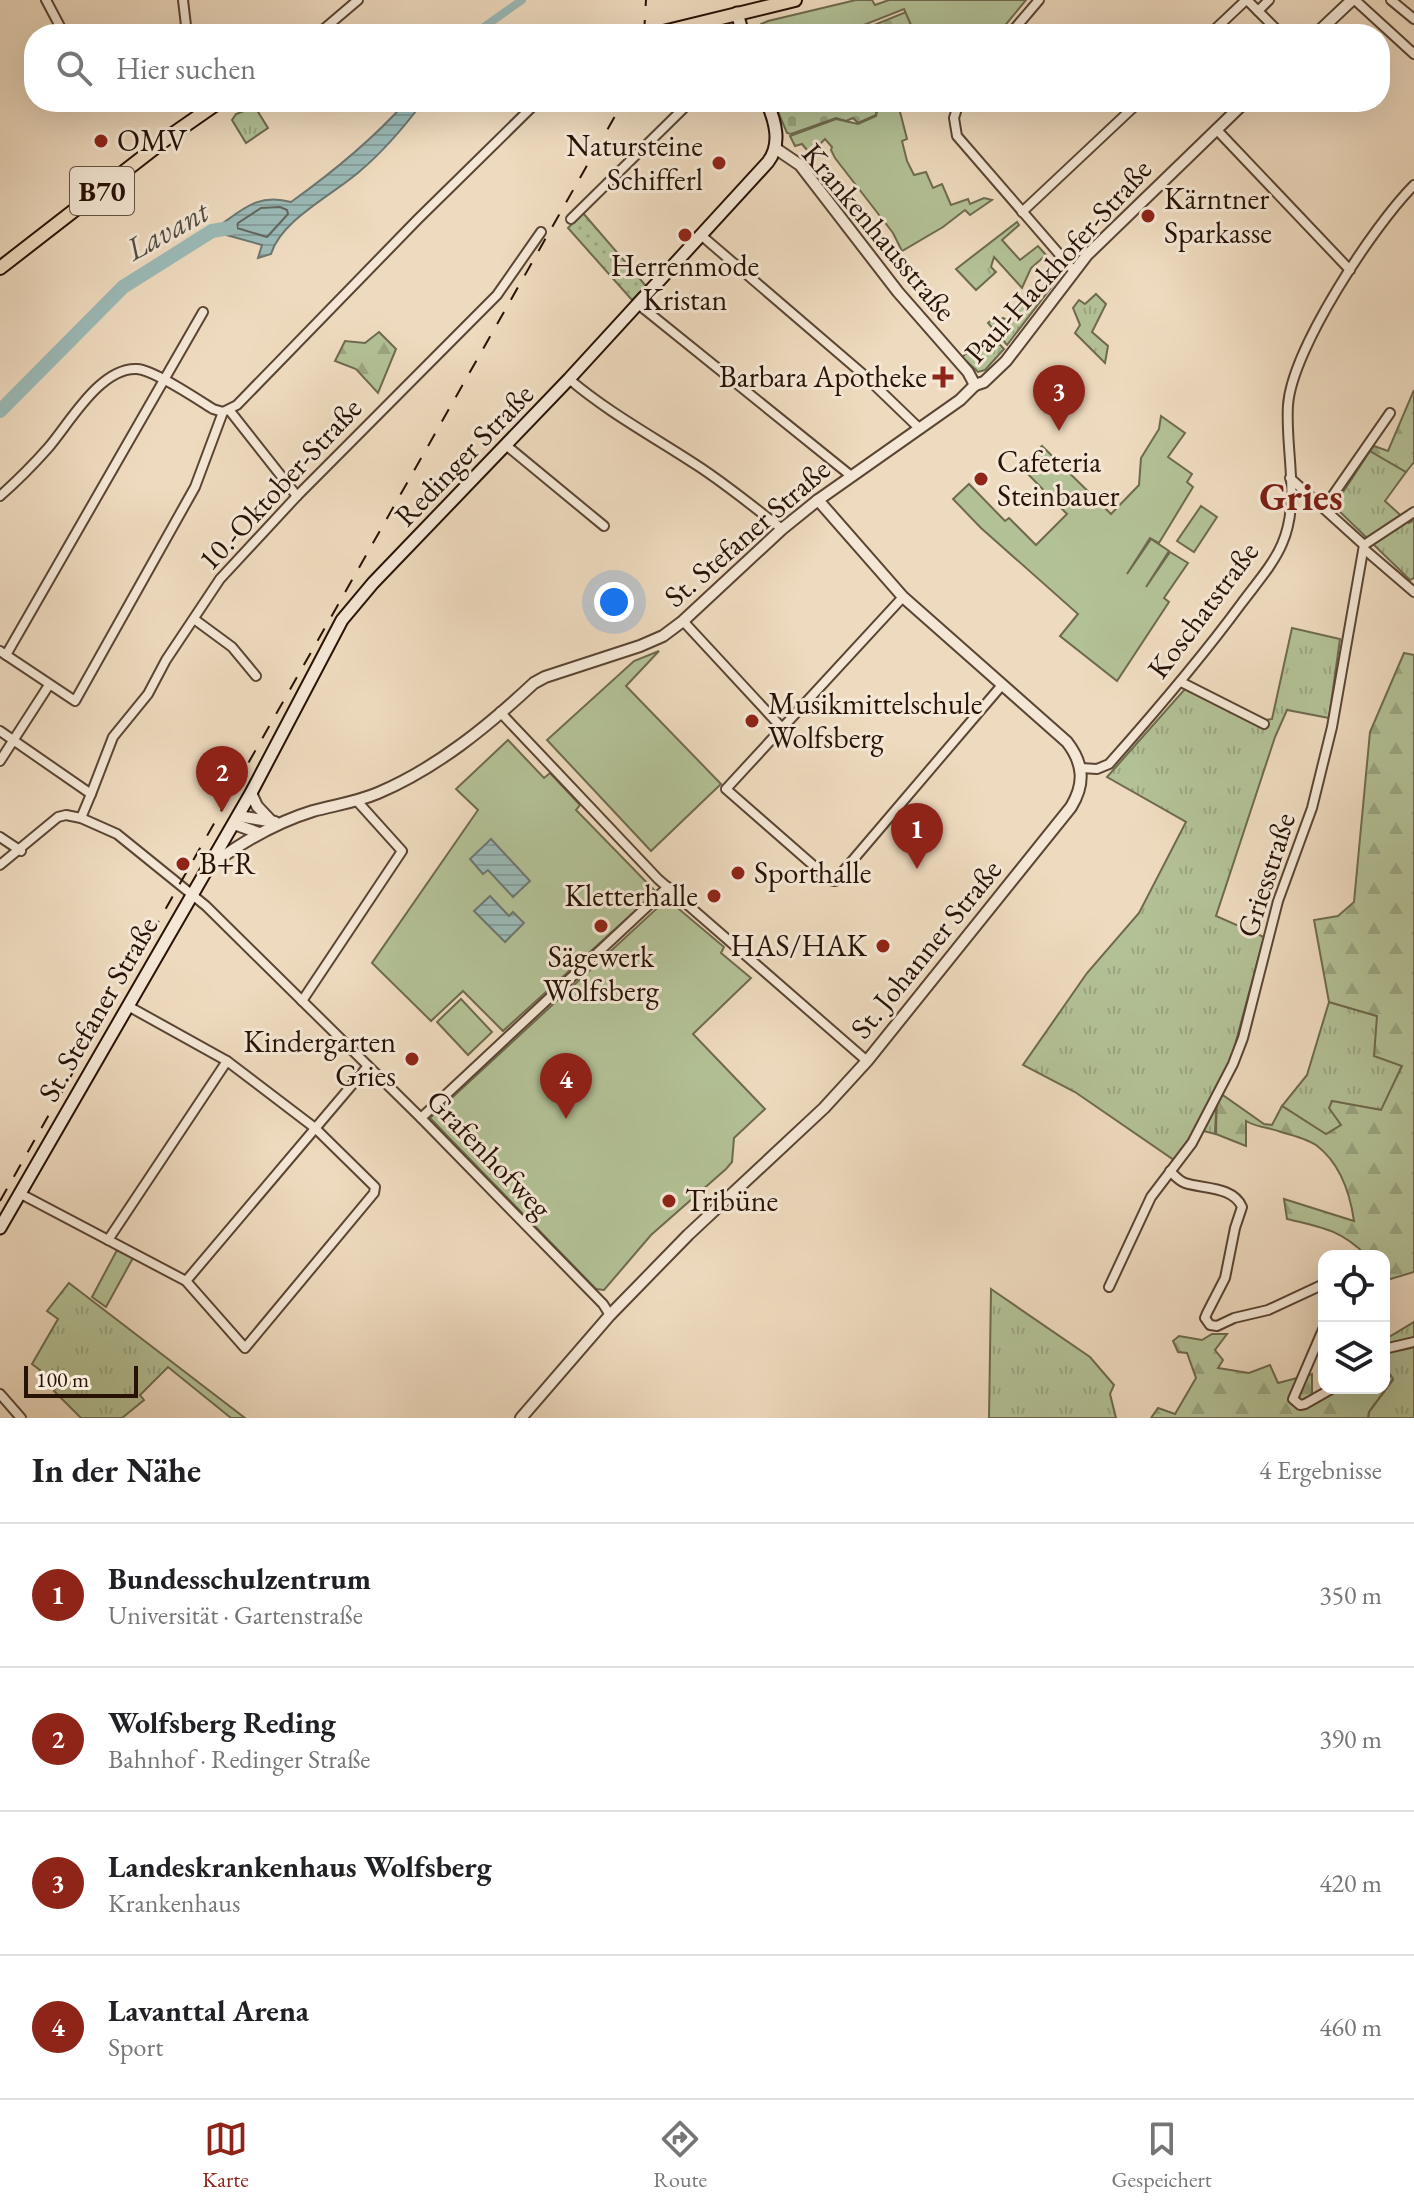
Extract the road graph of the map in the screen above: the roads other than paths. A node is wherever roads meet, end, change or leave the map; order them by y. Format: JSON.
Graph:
{"nodes":[{"id":1,"x":46,"y":0,"type":"edge"},
{"id":2,"x":183,"y":0,"type":"edge"},
{"id":3,"x":358,"y":0,"type":"edge"},
{"id":4,"x":795,"y":0,"type":"edge"},
{"id":5,"x":1039,"y":0,"type":"edge"},
{"id":6,"x":1247,"y":0,"type":"edge"},
{"id":7,"x":1269,"y":0,"type":"edge"},
{"id":8,"x":1353,"y":0,"type":"edge"},
{"id":9,"x":1391,"y":0,"type":"edge"},
{"id":10,"x":1258,"y":11,"type":"junction"},
{"id":11,"x":737,"y":13,"type":"junction"},
{"id":12,"x":1414,"y":19,"type":"edge"},
{"id":13,"x":59,"y":24,"type":"edge"},
{"id":14,"x":186,"y":24,"type":"edge"},
{"id":15,"x":330,"y":24,"type":"edge"},
{"id":16,"x":694,"y":24,"type":"edge"},
{"id":17,"x":740,"y":24,"type":"edge"},
{"id":18,"x":1019,"y":24,"type":"edge"},
{"id":19,"x":1221,"y":24,"type":"edge"},
{"id":20,"x":1271,"y":24,"type":"edge"},
{"id":21,"x":1327,"y":24,"type":"edge"},
{"id":22,"x":1380,"y":24,"type":"edge"},
{"id":23,"x":1390,"y":33,"type":"edge"},
{"id":24,"x":1414,"y":54,"type":"edge"},
{"id":25,"x":194,"y":112,"type":"edge"},
{"id":26,"x":527,"y":112,"type":"edge"},
{"id":27,"x":680,"y":112,"type":"edge"},
{"id":28,"x":771,"y":112,"type":"edge"},
{"id":29,"x":956,"y":112,"type":"edge"},
{"id":30,"x":1128,"y":112,"type":"edge"},
{"id":31,"x":1234,"y":112,"type":"edge"},
{"id":32,"x":1216,"y":129,"type":"junction"},
{"id":33,"x":775,"y":148,"type":"junction"},
{"id":34,"x":1414,"y":185,"type":"edge"},
{"id":35,"x":1022,"y":212,"type":"junction"},
{"id":36,"x":571,"y":219,"type":"dead end"},
{"id":37,"x":541,"y":232,"type":"dead end"},
{"id":38,"x":702,"y":236,"type":"junction"},
{"id":39,"x":0,"y":268,"type":"edge"},
{"id":40,"x":1073,"y":270,"type":"junction"},
{"id":41,"x":1350,"y":270,"type":"junction"},
{"id":42,"x":638,"y":304,"type":"junction"},
{"id":43,"x":203,"y":312,"type":"dead end"},
{"id":44,"x":569,"y":379,"type":"junction"},
{"id":45,"x":163,"y":381,"type":"junction"},
{"id":46,"x":975,"y":385,"type":"junction"},
{"id":47,"x":227,"y":411,"type":"junction"},
{"id":48,"x":1390,"y":413,"type":"dead end"},
{"id":49,"x":920,"y":429,"type":"junction"},
{"id":50,"x":507,"y":446,"type":"junction"},
{"id":51,"x":850,"y":475,"type":"junction"},
{"id":52,"x":1290,"y":478,"type":"junction"},
{"id":53,"x":0,"y":496,"type":"edge"},
{"id":54,"x":297,"y":496,"type":"junction"},
{"id":55,"x":818,"y":500,"type":"junction"},
{"id":56,"x":1324,"y":508,"type":"junction"},
{"id":57,"x":1414,"y":512,"type":"edge"},
{"id":58,"x":604,"y":526,"type":"dead end"},
{"id":59,"x":782,"y":529,"type":"junction"},
{"id":60,"x":1364,"y":547,"type":"junction"},
{"id":61,"x":1414,"y":592,"type":"edge"},
{"id":62,"x":903,"y":597,"type":"junction"},
{"id":63,"x":194,"y":619,"type":"junction"},
{"id":64,"x":683,"y":621,"type":"junction"},
{"id":65,"x":3,"y":653,"type":"edge"},
{"id":66,"x":256,"y":676,"type":"dead end"},
{"id":67,"x":1181,"y":682,"type":"junction"},
{"id":68,"x":49,"y":685,"type":"junction"},
{"id":69,"x":1002,"y":685,"type":"junction"},
{"id":70,"x":500,"y":712,"type":"junction"},
{"id":71,"x":1264,"y":724,"type":"dead end"},
{"id":72,"x":783,"y":729,"type":"junction"},
{"id":73,"x":0,"y":731,"type":"edge"},
{"id":74,"x":13,"y":740,"type":"junction"},
{"id":75,"x":0,"y":761,"type":"edge"},
{"id":76,"x":1081,"y":768,"type":"junction"},
{"id":77,"x":251,"y":793,"type":"junction"},
{"id":78,"x":91,"y":794,"type":"junction"},
{"id":79,"x":357,"y":801,"type":"junction"},
{"id":80,"x":81,"y":818,"type":"junction"},
{"id":81,"x":236,"y":820,"type":"junction"},
{"id":82,"x":285,"y":821,"type":"junction"},
{"id":83,"x":272,"y":822,"type":"junction"},
{"id":84,"x":259,"y":833,"type":"junction"},
{"id":85,"x":0,"y":837,"type":"edge"},
{"id":86,"x":21,"y":851,"type":"junction"},
{"id":87,"x":0,"y":865,"type":"edge"},
{"id":88,"x":208,"y":867,"type":"junction"},
{"id":89,"x":668,"y":887,"type":"junction"},
{"id":90,"x":192,"y":894,"type":"junction"},
{"id":91,"x":302,"y":1001,"type":"junction"},
{"id":92,"x":128,"y":1006,"type":"junction"},
{"id":93,"x":227,"y":1061,"type":"junction"},
{"id":94,"x":867,"y":1061,"type":"junction"},
{"id":95,"x":368,"y":1066,"type":"junction"},
{"id":96,"x":421,"y":1118,"type":"junction"},
{"id":97,"x":315,"y":1128,"type":"junction"},
{"id":98,"x":1170,"y":1171,"type":"junction"},
{"id":99,"x":19,"y":1193,"type":"junction"},
{"id":100,"x":0,"y":1228,"type":"edge"},
{"id":101,"x":108,"y":1240,"type":"junction"},
{"id":102,"x":186,"y":1281,"type":"junction"},
{"id":103,"x":1109,"y":1287,"type":"dead end"},
{"id":104,"x":1318,"y":1287,"type":"edge"},
{"id":105,"x":610,"y":1315,"type":"junction"},
{"id":106,"x":1318,"y":1341,"type":"edge"},
{"id":107,"x":1414,"y":1342,"type":"edge"},
{"id":108,"x":1390,"y":1348,"type":"edge"},
{"id":109,"x":0,"y":1394,"type":"edge"},
{"id":110,"x":1322,"y":1394,"type":"edge"},
{"id":111,"x":21,"y":1418,"type":"edge"},
{"id":112,"x":521,"y":1418,"type":"edge"}],
"edges":[{"from":1,"to":13,"type":"street"},
{"from":2,"to":14,"type":"street"},
{"from":3,"to":15,"type":"street"},
{"from":4,"to":11,"type":"main road"},
{"from":5,"to":18,"type":"street"},
{"from":6,"to":10,"type":"street"},
{"from":6,"to":19,"type":"street"},
{"from":7,"to":10,"type":"street"},
{"from":8,"to":21,"type":"street"},
{"from":8,"to":22,"type":"street"},
{"from":9,"to":12,"type":"street"},
{"from":10,"to":20,"type":"street"},
{"from":11,"to":16,"type":"main road"},
{"from":11,"to":17,"type":"main road"},
{"from":23,"to":24,"type":"street"},
{"from":25,"to":39,"type":"main road","number":"B70"},
{"from":26,"to":47,"type":"street"},
{"from":27,"to":36,"type":"street"},
{"from":28,"to":33,"type":"main road"},
{"from":29,"to":35,"type":"street"},
{"from":30,"to":35,"type":"street"},
{"from":31,"to":32,"type":"street","name":"Paul-Hackhofer-Straße"},
{"from":32,"to":40,"type":"street","name":"Paul-Hackhofer-Straße"},
{"from":32,"to":41,"type":"street"},
{"from":33,"to":38,"type":"main road","name":"Redinger Straße"},
{"from":33,"to":46,"type":"street","name":"Krankenhausstraße"},
{"from":34,"to":41,"type":"street","name":"Koschatstraße"},
{"from":35,"to":40,"type":"street"},
{"from":37,"to":54,"type":"street","name":"10.-Oktober-Straße"},
{"from":38,"to":42,"type":"main road","name":"Redinger Straße"},
{"from":38,"to":49,"type":"street"},
{"from":40,"to":46,"type":"street","name":"Paul-Hackhofer-Straße"},
{"from":41,"to":52,"type":"street","name":"Koschatstraße"},
{"from":42,"to":44,"type":"main road","name":"Redinger Straße"},
{"from":42,"to":51,"type":"street"},
{"from":43,"to":45,"type":"street"},
{"from":44,"to":50,"type":"main road","name":"Redinger Straße"},
{"from":44,"to":59,"type":"street"},
{"from":45,"to":47,"type":"street"},
{"from":45,"to":53,"type":"street"},
{"from":45,"to":65,"type":"street"},
{"from":46,"to":49,"type":"street","name":"St. Stefaner Straße"},
{"from":47,"to":54,"type":"street"},
{"from":47,"to":68,"type":"street"},
{"from":48,"to":56,"type":"street"},
{"from":49,"to":51,"type":"street","name":"St. Stefaner Straße"},
{"from":50,"to":58,"type":"street"},
{"from":50,"to":77,"type":"main road","name":"Redinger Straße"},
{"from":51,"to":55,"type":"street","name":"St. Stefaner Straße"},
{"from":52,"to":56,"type":"street"},
{"from":52,"to":67,"type":"street","name":"Koschatstraße"},
{"from":54,"to":63,"type":"street","name":"10.-Oktober-Straße"},
{"from":55,"to":59,"type":"street","name":"St. Stefaner Straße"},
{"from":55,"to":62,"type":"street"},
{"from":56,"to":60,"type":"street"},
{"from":57,"to":60,"type":"street"},
{"from":59,"to":64,"type":"street","name":"St. Stefaner Straße"},
{"from":60,"to":61,"type":"street"},
{"from":60,"to":98,"type":"street","name":"Griesstraße"},
{"from":62,"to":69,"type":"street"},
{"from":62,"to":72,"type":"street"},
{"from":63,"to":66,"type":"street"},
{"from":63,"to":78,"type":"street","name":"10.-Oktober-Straße"},
{"from":64,"to":70,"type":"street","name":"St. Stefaner Straße"},
{"from":64,"to":72,"type":"street"},
{"from":65,"to":68,"type":"street"},
{"from":67,"to":71,"type":"street"},
{"from":67,"to":76,"type":"street","name":"Koschatstraße"},
{"from":68,"to":74,"type":"street"},
{"from":69,"to":72,"type":"street"},
{"from":69,"to":76,"type":"street"},
{"from":70,"to":79,"type":"street","name":"St. Stefaner Straße"},
{"from":70,"to":89,"type":"street"},
{"from":73,"to":74,"type":"street"},
{"from":74,"to":75,"type":"street"},
{"from":74,"to":78,"type":"street"},
{"from":76,"to":94,"type":"street","name":"St. Johanner Straße"},
{"from":77,"to":81,"type":"main road","name":"Redinger Straße"},
{"from":77,"to":83,"type":"street"},
{"from":78,"to":80,"type":"street","name":"10.-Oktober-Straße"},
{"from":79,"to":82,"type":"street","name":"St. Stefaner Straße"},
{"from":79,"to":91,"type":"street"},
{"from":80,"to":86,"type":"street"},
{"from":80,"to":90,"type":"street","name":"Grafenhofweg"},
{"from":81,"to":83,"type":"street","name":"St. Stefaner Straße"},
{"from":81,"to":84,"type":"street"},
{"from":81,"to":88,"type":"main road","name":"Redinger Straße"},
{"from":82,"to":83,"type":"street","name":"St. Stefaner Straße"},
{"from":82,"to":84,"type":"street","name":"St. Stefaner Straße"},
{"from":84,"to":88,"type":"street","name":"St. Stefaner Straße"},
{"from":85,"to":86,"type":"street"},
{"from":86,"to":87,"type":"street"},
{"from":88,"to":90,"type":"main road","name":"St. Stefaner Straße"},
{"from":89,"to":94,"type":"street"},
{"from":89,"to":96,"type":"street"},
{"from":90,"to":91,"type":"street","name":"Grafenhofweg"},
{"from":90,"to":92,"type":"main road","name":"St. Stefaner Straße"},
{"from":91,"to":95,"type":"street","name":"Grafenhofweg"},
{"from":92,"to":93,"type":"street"},
{"from":92,"to":99,"type":"main road","name":"St. Stefaner Straße"},
{"from":93,"to":97,"type":"street"},
{"from":93,"to":101,"type":"street"},
{"from":94,"to":105,"type":"street","name":"St. Johanner Straße"},
{"from":95,"to":96,"type":"street","name":"Grafenhofweg"},
{"from":95,"to":97,"type":"street"},
{"from":96,"to":105,"type":"street","name":"Grafenhofweg"},
{"from":97,"to":102,"type":"street"},
{"from":97,"to":102,"type":"street"},
{"from":98,"to":103,"type":"street","name":"Griesstraße"},
{"from":98,"to":104,"type":"street"},
{"from":99,"to":100,"type":"main road","name":"St. Stefaner Straße"},
{"from":99,"to":101,"type":"street"},
{"from":101,"to":102,"type":"street"},
{"from":105,"to":112,"type":"street","name":"St. Johanner Straße"},
{"from":106,"to":110,"type":"street"},
{"from":107,"to":108,"type":"street"},
{"from":109,"to":111,"type":"street"}]}
